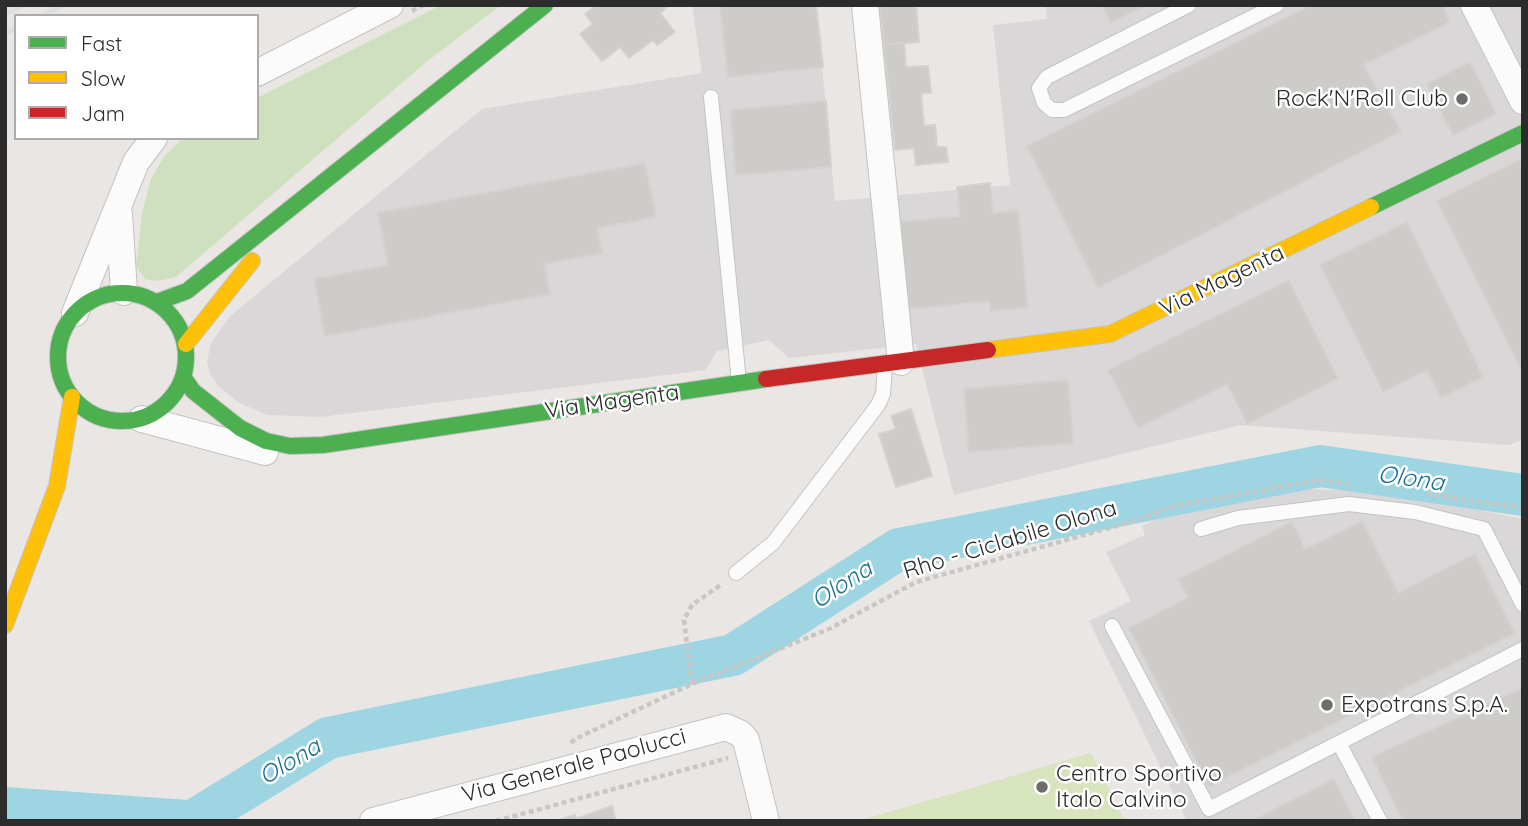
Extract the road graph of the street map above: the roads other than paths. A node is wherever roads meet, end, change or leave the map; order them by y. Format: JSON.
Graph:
{"nodes":[{"id":1,"x":390,"y":5,"type":"edge"},
{"id":2,"x":545,"y":5,"type":"edge"},
{"id":3,"x":865,"y":5,"type":"edge"},
{"id":4,"x":1189,"y":5,"type":"edge"},
{"id":5,"x":1277,"y":5,"type":"edge"},
{"id":6,"x":1474,"y":5,"type":"edge"},
{"id":7,"x":259,"y":72,"type":"edge"},
{"id":8,"x":711,"y":97,"type":"dead end"},
{"id":9,"x":1523,"y":101,"type":"edge"},
{"id":10,"x":1523,"y":133,"type":"edge"},
{"id":11,"x":152,"y":140,"type":"edge"},
{"id":12,"x":306,"y":198,"type":"junction"},
{"id":13,"x":119,"y":209,"type":"junction"},
{"id":14,"x":124,"y":292,"type":"junction"},
{"id":15,"x":157,"y":302,"type":"junction"},
{"id":16,"x":75,"y":313,"type":"junction"},
{"id":17,"x":186,"y":344,"type":"junction"},
{"id":18,"x":893,"y":363,"type":"junction"},
{"id":19,"x":184,"y":377,"type":"junction"},
{"id":20,"x":739,"y":383,"type":"junction"},
{"id":21,"x":72,"y":397,"type":"junction"},
{"id":22,"x":142,"y":419,"type":"junction"},
{"id":23,"x":112,"y":421,"type":"junction"},
{"id":24,"x":96,"y":439,"type":"dead end"},
{"id":25,"x":323,"y":444,"type":"junction"},
{"id":26,"x":81,"y":458,"type":"dead end"},
{"id":27,"x":57,"y":486,"type":"junction"},
{"id":28,"x":1201,"y":529,"type":"dead end"},
{"id":29,"x":736,"y":573,"type":"road end"},
{"id":30,"x":1523,"y":605,"type":"edge"},
{"id":31,"x":5,"y":625,"type":"edge"},
{"id":32,"x":1112,"y":626,"type":"dead end"},
{"id":33,"x":1523,"y":649,"type":"edge"},
{"id":34,"x":1339,"y":743,"type":"junction"},
{"id":35,"x":373,"y":821,"type":"edge"},
{"id":36,"x":766,"y":821,"type":"edge"},
{"id":37,"x":1380,"y":821,"type":"edge"}],
"edges":[{"from":1,"to":7,"type":"street"},
{"from":2,"to":12,"type":"street"},
{"from":3,"to":18,"type":"street"},
{"from":4,"to":5,"type":"lane"},
{"from":6,"to":9,"type":"street"},
{"from":8,"to":20,"type":"lane"},
{"from":10,"to":18,"type":"street","name":"Via Magenta"},
{"from":11,"to":13,"type":"street"},
{"from":12,"to":15,"type":"street"},
{"from":12,"to":17,"type":"street"},
{"from":13,"to":14,"type":"street"},
{"from":13,"to":16,"type":"street"},
{"from":14,"to":15,"type":"street"},
{"from":14,"to":16,"type":"street"},
{"from":15,"to":17,"type":"street"},
{"from":16,"to":21,"type":"street"},
{"from":17,"to":19,"type":"street"},
{"from":18,"to":20,"type":"street","name":"Via Magenta"},
{"from":18,"to":29,"type":"lane"},
{"from":19,"to":22,"type":"street"},
{"from":19,"to":25,"type":"street","name":"Via Magenta"},
{"from":20,"to":25,"type":"street","name":"Via Magenta"},
{"from":21,"to":23,"type":"street"},
{"from":21,"to":27,"type":"street"},
{"from":22,"to":23,"type":"street"},
{"from":22,"to":25,"type":"street","name":"Via Magenta"},
{"from":23,"to":24,"type":"street"},
{"from":26,"to":27,"type":"street"},
{"from":27,"to":31,"type":"street"},
{"from":28,"to":30,"type":"lane"},
{"from":32,"to":34,"type":"lane"},
{"from":33,"to":34,"type":"lane"},
{"from":34,"to":37,"type":"lane"},
{"from":35,"to":36,"type":"street","name":"Via Generale Paolucci"}]}
